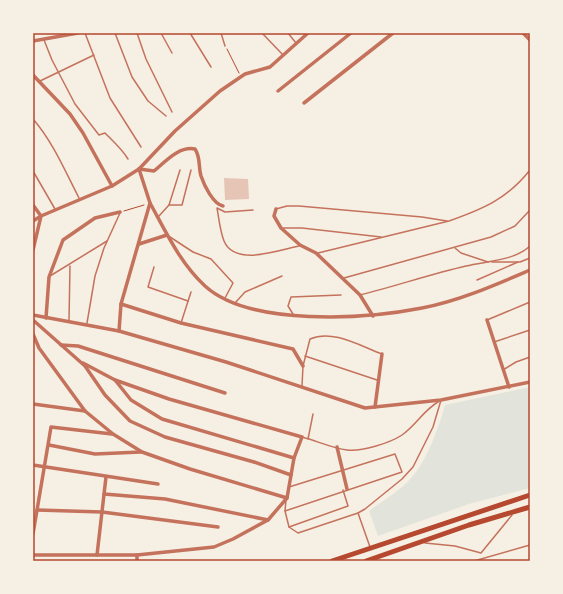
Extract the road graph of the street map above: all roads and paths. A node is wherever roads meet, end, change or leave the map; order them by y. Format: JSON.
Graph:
{"nodes":[{"id":1,"x":78,"y":33,"type":"edge"},
{"id":2,"x":85,"y":33,"type":"edge"},
{"id":3,"x":115,"y":33,"type":"edge"},
{"id":4,"x":137,"y":33,"type":"edge"},
{"id":5,"x":161,"y":33,"type":"edge"},
{"id":6,"x":190,"y":33,"type":"edge"},
{"id":7,"x":221,"y":33,"type":"edge"},
{"id":8,"x":262,"y":33,"type":"edge"},
{"id":9,"x":288,"y":33,"type":"edge"},
{"id":10,"x":308,"y":33,"type":"edge"},
{"id":11,"x":351,"y":33,"type":"edge"},
{"id":12,"x":393,"y":33,"type":"edge"},
{"id":13,"x":523,"y":33,"type":"edge"},
{"id":14,"x":44,"y":38,"type":"junction"},
{"id":15,"x":530,"y":40,"type":"edge"},
{"id":16,"x":33,"y":41,"type":"edge"},
{"id":17,"x":296,"y":43,"type":"junction"},
{"id":18,"x":225,"y":46,"type":"joint"},
{"id":19,"x":172,"y":53,"type":"dead end"},
{"id":20,"x":94,"y":55,"type":"junction"},
{"id":21,"x":283,"y":55,"type":"junction"},
{"id":22,"x":211,"y":67,"type":"dead end"},
{"id":23,"x":58,"y":71,"type":"junction"},
{"id":24,"x":33,"y":75,"type":"edge"},
{"id":25,"x":241,"y":77,"type":"junction"},
{"id":26,"x":40,"y":82,"type":"junction"},
{"id":27,"x":278,"y":91,"type":"dead end"},
{"id":28,"x":304,"y":102,"type":"dead end"},
{"id":29,"x":172,"y":112,"type":"dead end"},
{"id":30,"x":166,"y":116,"type":"dead end"},
{"id":31,"x":33,"y":119,"type":"edge"},
{"id":32,"x":141,"y":147,"type":"dead end"},
{"id":33,"x":128,"y":159,"type":"dead end"},
{"id":34,"x":139,"y":169,"type":"junction"},
{"id":35,"x":180,"y":170,"type":"dead end"},
{"id":36,"x":191,"y":170,"type":"dead end"},
{"id":37,"x":530,"y":170,"type":"edge"},
{"id":38,"x":33,"y":171,"type":"edge"},
{"id":39,"x":112,"y":186,"type":"junction"},
{"id":40,"x":80,"y":200,"type":"junction"},
{"id":41,"x":150,"y":203,"type":"junction"},
{"id":42,"x":33,"y":205,"type":"edge"},
{"id":43,"x":169,"y":205,"type":"junction"},
{"id":44,"x":223,"y":206,"type":"dead end"},
{"id":45,"x":276,"y":209,"type":"joint"},
{"id":46,"x":56,"y":210,"type":"junction"},
{"id":47,"x":253,"y":210,"type":"dead end"},
{"id":48,"x":530,"y":210,"type":"edge"},
{"id":49,"x":120,"y":212,"type":"junction"},
{"id":50,"x":41,"y":216,"type":"junction"},
{"id":51,"x":158,"y":218,"type":"junction"},
{"id":52,"x":33,"y":220,"type":"edge"},
{"id":53,"x":449,"y":221,"type":"junction"},
{"id":54,"x":281,"y":228,"type":"junction"},
{"id":55,"x":167,"y":235,"type":"junction"},
{"id":56,"x":383,"y":237,"type":"junction"},
{"id":57,"x":107,"y":241,"type":"junction"},
{"id":58,"x":139,"y":244,"type":"junction"},
{"id":59,"x":300,"y":245,"type":"junction"},
{"id":60,"x":530,"y":246,"type":"edge"},
{"id":61,"x":455,"y":248,"type":"junction"},
{"id":62,"x":33,"y":250,"type":"edge"},
{"id":63,"x":316,"y":253,"type":"junction"},
{"id":64,"x":530,"y":258,"type":"edge"},
{"id":65,"x":489,"y":262,"type":"junction"},
{"id":66,"x":520,"y":262,"type":"junction"},
{"id":67,"x":70,"y":265,"type":"junction"},
{"id":68,"x":154,"y":267,"type":"dead end"},
{"id":69,"x":530,"y":270,"type":"edge"},
{"id":70,"x":282,"y":276,"type":"dead end"},
{"id":71,"x":49,"y":277,"type":"junction"},
{"id":72,"x":344,"y":278,"type":"junction"},
{"id":73,"x":477,"y":280,"type":"dead end"},
{"id":74,"x":191,"y":292,"type":"dead end"},
{"id":75,"x":341,"y":295,"type":"dead end"},
{"id":76,"x":360,"y":295,"type":"junction"},
{"id":77,"x":225,"y":298,"type":"junction"},
{"id":78,"x":188,"y":301,"type":"junction"},
{"id":79,"x":530,"y":302,"type":"edge"},
{"id":80,"x":235,"y":303,"type":"junction"},
{"id":81,"x":121,"y":304,"type":"junction"},
{"id":82,"x":33,"y":315,"type":"edge"},
{"id":83,"x":294,"y":316,"type":"junction"},
{"id":84,"x":373,"y":316,"type":"junction"},
{"id":85,"x":46,"y":318,"type":"junction"},
{"id":86,"x":33,"y":320,"type":"edge"},
{"id":87,"x":487,"y":320,"type":"joint"},
{"id":88,"x":69,"y":322,"type":"junction"},
{"id":89,"x":181,"y":323,"type":"junction"},
{"id":90,"x":87,"y":325,"type":"junction"},
{"id":91,"x":530,"y":330,"type":"edge"},
{"id":92,"x":119,"y":331,"type":"junction"},
{"id":93,"x":33,"y":334,"type":"edge"},
{"id":94,"x":494,"y":342,"type":"junction"},
{"id":95,"x":61,"y":345,"type":"junction"},
{"id":96,"x":382,"y":354,"type":"joint"},
{"id":97,"x":305,"y":356,"type":"junction"},
{"id":98,"x":530,"y":357,"type":"edge"},
{"id":99,"x":79,"y":360,"type":"junction"},
{"id":100,"x":303,"y":366,"type":"junction"},
{"id":101,"x":503,"y":370,"type":"junction"},
{"id":102,"x":115,"y":380,"type":"junction"},
{"id":103,"x":378,"y":380,"type":"junction"},
{"id":104,"x":530,"y":382,"type":"edge"},
{"id":105,"x":509,"y":386,"type":"junction"},
{"id":106,"x":302,"y":388,"type":"junction"},
{"id":107,"x":225,"y":393,"type":"dead end"},
{"id":108,"x":441,"y":400,"type":"junction"},
{"id":109,"x":33,"y":404,"type":"edge"},
{"id":110,"x":375,"y":406,"type":"junction"},
{"id":111,"x":85,"y":411,"type":"junction"},
{"id":112,"x":313,"y":414,"type":"dead end"},
{"id":113,"x":113,"y":434,"type":"junction"},
{"id":114,"x":302,"y":437,"type":"junction"},
{"id":115,"x":308,"y":439,"type":"junction"},
{"id":116,"x":49,"y":446,"type":"junction"},
{"id":117,"x":337,"y":447,"type":"junction"},
{"id":118,"x":142,"y":452,"type":"junction"},
{"id":119,"x":294,"y":458,"type":"junction"},
{"id":120,"x":33,"y":465,"type":"edge"},
{"id":121,"x":45,"y":466,"type":"junction"},
{"id":122,"x":342,"y":470,"type":"junction"},
{"id":123,"x":291,"y":475,"type":"junction"},
{"id":124,"x":106,"y":477,"type":"junction"},
{"id":125,"x":158,"y":484,"type":"dead end"},
{"id":126,"x":289,"y":487,"type":"junction"},
{"id":127,"x":345,"y":489,"type":"junction"},
{"id":128,"x":104,"y":494,"type":"junction"},
{"id":129,"x":530,"y":495,"type":"edge"},
{"id":130,"x":287,"y":498,"type":"junction"},
{"id":131,"x":530,"y":507,"type":"edge"},
{"id":132,"x":37,"y":510,"type":"junction"},
{"id":133,"x":285,"y":511,"type":"junction"},
{"id":134,"x":516,"y":511,"type":"junction"},
{"id":135,"x":102,"y":512,"type":"junction"},
{"id":136,"x":358,"y":513,"type":"junction"},
{"id":137,"x":268,"y":520,"type":"junction"},
{"id":138,"x":289,"y":526,"type":"junction"},
{"id":139,"x":218,"y":527,"type":"dead end"},
{"id":140,"x":33,"y":534,"type":"edge"},
{"id":141,"x":419,"y":542,"type":"junction"},
{"id":142,"x":530,"y":545,"type":"edge"},
{"id":143,"x":370,"y":548,"type":"junction"},
{"id":144,"x":481,"y":553,"type":"junction"},
{"id":145,"x":33,"y":555,"type":"edge"},
{"id":146,"x":97,"y":555,"type":"junction"},
{"id":147,"x":137,"y":555,"type":"junction"},
{"id":148,"x":483,"y":558,"type":"junction"},
{"id":149,"x":137,"y":561,"type":"edge"},
{"id":150,"x":332,"y":561,"type":"edge"},
{"id":151,"x":366,"y":561,"type":"edge"},
{"id":152,"x":474,"y":561,"type":"edge"}],
"edges":[{"from":1,"to":14,"type":"street"},
{"from":2,"to":20,"type":"lane"},
{"from":3,"to":30,"type":"lane"},
{"from":4,"to":29,"type":"lane"},
{"from":5,"to":19,"type":"lane"},
{"from":6,"to":22,"type":"lane"},
{"from":7,"to":18,"type":"lane"},
{"from":8,"to":21,"type":"lane"},
{"from":9,"to":17,"type":"lane"},
{"from":10,"to":17,"type":"street"},
{"from":11,"to":27,"type":"street"},
{"from":12,"to":28,"type":"street"},
{"from":13,"to":15,"type":"street"},
{"from":14,"to":16,"type":"street"},
{"from":14,"to":23,"type":"lane"},
{"from":17,"to":21,"type":"street"},
{"from":18,"to":25,"type":"path"},
{"from":20,"to":23,"type":"lane"},
{"from":20,"to":32,"type":"lane"},
{"from":21,"to":25,"type":"street"},
{"from":23,"to":26,"type":"lane"},
{"from":23,"to":33,"type":"lane"},
{"from":24,"to":26,"type":"street"},
{"from":25,"to":34,"type":"street"},
{"from":26,"to":39,"type":"street"},
{"from":31,"to":40,"type":"lane"},
{"from":34,"to":39,"type":"street"},
{"from":34,"to":41,"type":"street"},
{"from":34,"to":44,"type":"street"},
{"from":35,"to":43,"type":"lane"},
{"from":36,"to":43,"type":"lane"},
{"from":37,"to":53,"type":"lane"},
{"from":38,"to":46,"type":"lane"},
{"from":39,"to":40,"type":"street"},
{"from":40,"to":46,"type":"street"},
{"from":41,"to":49,"type":"path"},
{"from":41,"to":51,"type":"street"},
{"from":41,"to":58,"type":"street"},
{"from":42,"to":50,"type":"street"},
{"from":43,"to":51,"type":"lane"},
{"from":45,"to":53,"type":"lane"},
{"from":45,"to":54,"type":"street"},
{"from":46,"to":50,"type":"street"},
{"from":47,"to":59,"type":"lane"},
{"from":48,"to":61,"type":"lane"},
{"from":49,"to":57,"type":"lane"},
{"from":49,"to":71,"type":"street"},
{"from":50,"to":52,"type":"street"},
{"from":50,"to":62,"type":"street"},
{"from":51,"to":55,"type":"street"},
{"from":53,"to":56,"type":"lane"},
{"from":54,"to":56,"type":"lane"},
{"from":54,"to":59,"type":"street"},
{"from":55,"to":58,"type":"street"},
{"from":55,"to":77,"type":"street"},
{"from":55,"to":77,"type":"lane"},
{"from":56,"to":63,"type":"lane"},
{"from":57,"to":67,"type":"lane"},
{"from":57,"to":90,"type":"lane"},
{"from":58,"to":81,"type":"street"},
{"from":59,"to":63,"type":"street"},
{"from":60,"to":65,"type":"lane"},
{"from":61,"to":65,"type":"lane"},
{"from":61,"to":72,"type":"lane"},
{"from":63,"to":72,"type":"street"},
{"from":64,"to":66,"type":"lane"},
{"from":65,"to":66,"type":"lane"},
{"from":65,"to":76,"type":"lane"},
{"from":66,"to":73,"type":"lane"},
{"from":67,"to":71,"type":"lane"},
{"from":67,"to":88,"type":"lane"},
{"from":68,"to":78,"type":"lane"},
{"from":69,"to":84,"type":"street"},
{"from":70,"to":80,"type":"lane"},
{"from":71,"to":85,"type":"street"},
{"from":72,"to":76,"type":"street"},
{"from":74,"to":78,"type":"lane"},
{"from":75,"to":83,"type":"lane"},
{"from":76,"to":84,"type":"street"},
{"from":77,"to":80,"type":"street"},
{"from":78,"to":89,"type":"lane"},
{"from":79,"to":87,"type":"lane"},
{"from":80,"to":83,"type":"street"},
{"from":81,"to":89,"type":"street"},
{"from":81,"to":92,"type":"street"},
{"from":82,"to":85,"type":"street"},
{"from":83,"to":84,"type":"street"},
{"from":85,"to":88,"type":"street"},
{"from":86,"to":95,"type":"street"},
{"from":87,"to":94,"type":"street"},
{"from":88,"to":90,"type":"street"},
{"from":89,"to":100,"type":"street"},
{"from":90,"to":92,"type":"street"},
{"from":91,"to":94,"type":"lane"},
{"from":92,"to":106,"type":"street"},
{"from":93,"to":111,"type":"street"},
{"from":94,"to":101,"type":"street"},
{"from":95,"to":99,"type":"street"},
{"from":95,"to":107,"type":"street"},
{"from":96,"to":97,"type":"lane"},
{"from":96,"to":103,"type":"street"},
{"from":97,"to":100,"type":"lane"},
{"from":97,"to":103,"type":"lane"},
{"from":98,"to":101,"type":"lane"},
{"from":99,"to":102,"type":"street"},
{"from":99,"to":123,"type":"street"},
{"from":100,"to":106,"type":"lane"},
{"from":101,"to":105,"type":"street"},
{"from":102,"to":114,"type":"street"},
{"from":102,"to":119,"type":"street"},
{"from":103,"to":110,"type":"street"},
{"from":104,"to":105,"type":"street"},
{"from":105,"to":108,"type":"street"},
{"from":106,"to":110,"type":"street"},
{"from":108,"to":110,"type":"street"},
{"from":108,"to":117,"type":"lane"},
{"from":108,"to":136,"type":"lane"},
{"from":109,"to":111,"type":"street"},
{"from":111,"to":113,"type":"street"},
{"from":112,"to":115,"type":"lane"},
{"from":113,"to":116,"type":"street"},
{"from":113,"to":118,"type":"street"},
{"from":114,"to":115,"type":"lane"},
{"from":114,"to":119,"type":"street"},
{"from":115,"to":117,"type":"lane"},
{"from":116,"to":118,"type":"street"},
{"from":116,"to":121,"type":"street"},
{"from":117,"to":122,"type":"street"},
{"from":118,"to":130,"type":"street"},
{"from":119,"to":123,"type":"street"},
{"from":120,"to":121,"type":"street"},
{"from":121,"to":124,"type":"street"},
{"from":121,"to":132,"type":"street"},
{"from":122,"to":126,"type":"lane"},
{"from":122,"to":127,"type":"street"},
{"from":122,"to":127,"type":"lane"},
{"from":123,"to":126,"type":"street"},
{"from":124,"to":125,"type":"street"},
{"from":124,"to":128,"type":"street"},
{"from":126,"to":130,"type":"street"},
{"from":127,"to":133,"type":"lane"},
{"from":127,"to":138,"type":"lane"},
{"from":128,"to":135,"type":"street"},
{"from":128,"to":137,"type":"street"},
{"from":129,"to":143,"type":"main road"},
{"from":130,"to":133,"type":"lane"},
{"from":130,"to":137,"type":"street"},
{"from":131,"to":134,"type":"main road"},
{"from":132,"to":135,"type":"street"},
{"from":132,"to":140,"type":"street"},
{"from":133,"to":138,"type":"lane"},
{"from":134,"to":141,"type":"main road"},
{"from":134,"to":144,"type":"lane"},
{"from":135,"to":139,"type":"street"},
{"from":135,"to":146,"type":"street"},
{"from":136,"to":138,"type":"lane"},
{"from":136,"to":143,"type":"lane"},
{"from":137,"to":147,"type":"street"},
{"from":141,"to":144,"type":"lane"},
{"from":141,"to":151,"type":"main road"},
{"from":142,"to":148,"type":"lane"},
{"from":143,"to":150,"type":"main road"},
{"from":144,"to":148,"type":"lane"},
{"from":145,"to":146,"type":"street"},
{"from":146,"to":147,"type":"street"},
{"from":147,"to":149,"type":"street"},
{"from":148,"to":152,"type":"lane"}]}
